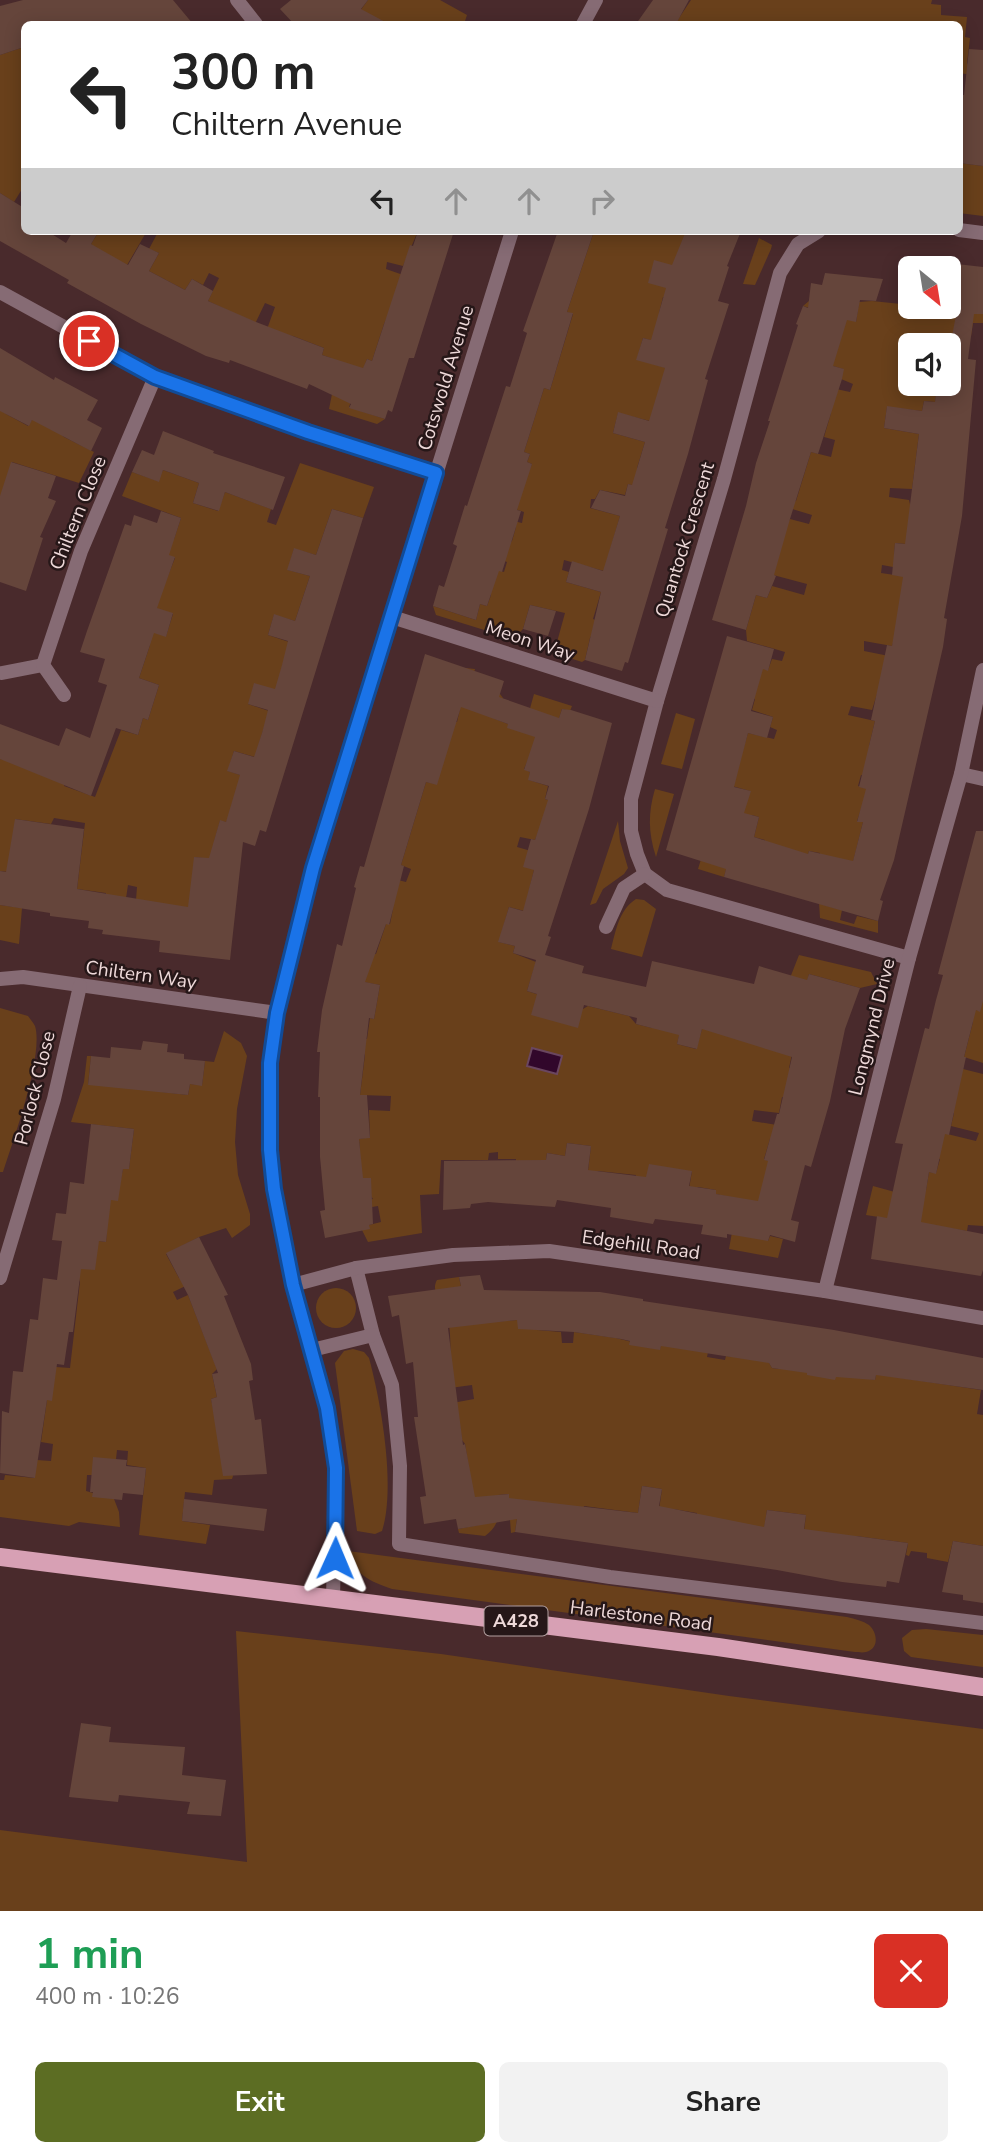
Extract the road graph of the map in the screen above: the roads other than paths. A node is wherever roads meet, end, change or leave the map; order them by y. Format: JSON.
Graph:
{"nodes":[{"id":1,"x":237,"y":0,"type":"edge"},
{"id":2,"x":596,"y":0,"type":"edge"},
{"id":3,"x":254,"y":21,"type":"edge"},
{"id":4,"x":585,"y":21,"type":"edge"},
{"id":5,"x":963,"y":230,"type":"edge"},
{"id":6,"x":983,"y":233,"type":"edge"},
{"id":7,"x":511,"y":235,"type":"edge"},
{"id":8,"x":813,"y":235,"type":"edge"},
{"id":9,"x":0,"y":292,"type":"edge"},
{"id":10,"x":155,"y":377,"type":"junction"},
{"id":11,"x":436,"y":473,"type":"junction"},
{"id":12,"x":392,"y":617,"type":"junction"},
{"id":13,"x":43,"y":665,"type":"junction"},
{"id":14,"x":983,"y":670,"type":"edge"},
{"id":15,"x":2,"y":673,"type":"edge"},
{"id":16,"x":64,"y":695,"type":"dead end"},
{"id":17,"x":657,"y":701,"type":"junction"},
{"id":18,"x":961,"y":774,"type":"junction"},
{"id":19,"x":983,"y":779,"type":"edge"},
{"id":20,"x":645,"y":874,"type":"junction"},
{"id":21,"x":607,"y":927,"type":"dead end"},
{"id":22,"x":909,"y":958,"type":"junction"},
{"id":23,"x":0,"y":979,"type":"edge"},
{"id":24,"x":80,"y":986,"type":"junction"},
{"id":25,"x":277,"y":1013,"type":"junction"},
{"id":26,"x":356,"y":1268,"type":"junction"},
{"id":27,"x":0,"y":1278,"type":"edge"},
{"id":28,"x":293,"y":1285,"type":"junction"},
{"id":29,"x":825,"y":1291,"type":"junction"},
{"id":30,"x":983,"y":1318,"type":"edge"},
{"id":31,"x":373,"y":1335,"type":"junction"},
{"id":32,"x":312,"y":1350,"type":"junction"},
{"id":33,"x":0,"y":1557,"type":"edge"},
{"id":34,"x":333,"y":1598,"type":"junction"},
{"id":35,"x":983,"y":1623,"type":"edge"},
{"id":36,"x":983,"y":1687,"type":"edge"}],
"edges":[{"from":1,"to":3,"type":"street"},
{"from":2,"to":4,"type":"street"},
{"from":5,"to":6,"type":"street"},
{"from":7,"to":11,"type":"street","name":"Cotswold Avenue"},
{"from":8,"to":17,"type":"street","name":"Quantock Crescent"},
{"from":9,"to":10,"type":"street"},
{"from":10,"to":11,"type":"street"},
{"from":10,"to":13,"type":"street","name":"Chiltern Close"},
{"from":11,"to":12,"type":"street","name":"Cotswold Avenue"},
{"from":12,"to":17,"type":"street","name":"Meon Way"},
{"from":12,"to":25,"type":"street","name":"Cotswold Avenue"},
{"from":13,"to":15,"type":"street"},
{"from":13,"to":16,"type":"street"},
{"from":14,"to":18,"type":"street","name":"Longmynd Drive"},
{"from":17,"to":20,"type":"street","name":"Quantock Crescent"},
{"from":18,"to":19,"type":"street"},
{"from":18,"to":22,"type":"street","name":"Longmynd Drive"},
{"from":20,"to":21,"type":"street"},
{"from":20,"to":22,"type":"street"},
{"from":22,"to":29,"type":"street","name":"Longmynd Drive"},
{"from":23,"to":24,"type":"street","name":"Chiltern Way"},
{"from":24,"to":25,"type":"street","name":"Chiltern Way"},
{"from":24,"to":27,"type":"street","name":"Porlock Close"},
{"from":25,"to":28,"type":"street","name":"Cotswold Avenue"},
{"from":26,"to":28,"type":"street","name":"Edgehill Road"},
{"from":26,"to":29,"type":"street","name":"Edgehill Road"},
{"from":26,"to":31,"type":"street"},
{"from":28,"to":32,"type":"street","name":"Cotswold Avenue"},
{"from":29,"to":30,"type":"street","name":"Edgehill Road"},
{"from":31,"to":32,"type":"street"},
{"from":31,"to":35,"type":"street","name":"Harlestone Road"},
{"from":32,"to":34,"type":"street","name":"Cotswold Avenue"},
{"from":33,"to":34,"type":"main road","name":"Harlestone Road","number":"A428"},
{"from":34,"to":36,"type":"main road","name":"Harlestone Road","number":"A428"}]}
